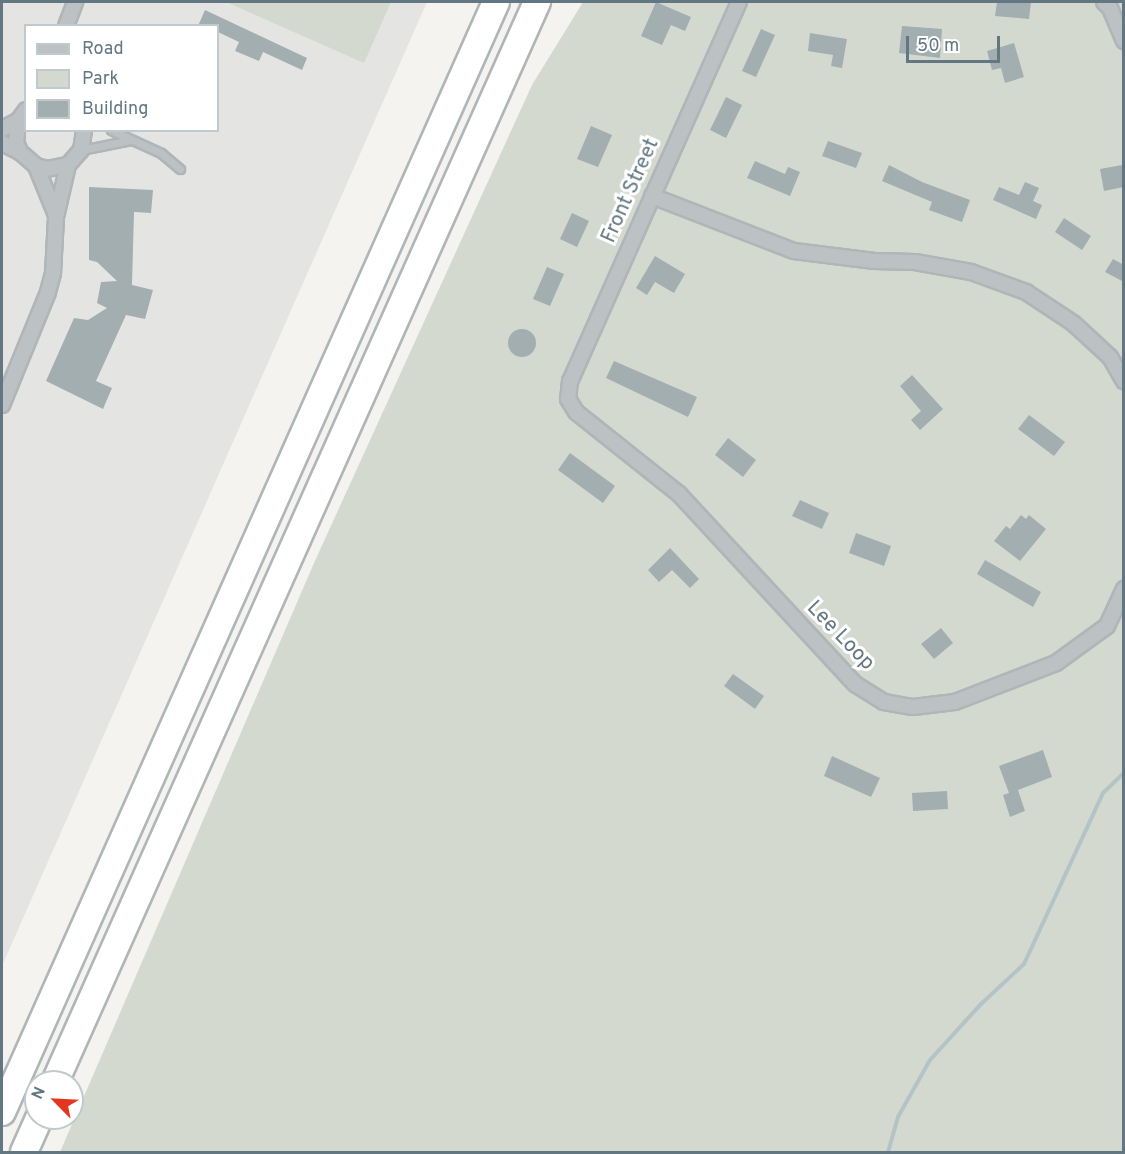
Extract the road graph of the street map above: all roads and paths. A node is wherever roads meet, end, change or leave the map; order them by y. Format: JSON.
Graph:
{"nodes":[{"id":1,"x":75,"y":2,"type":"edge"},
{"id":2,"x":537,"y":2,"type":"edge"},
{"id":3,"x":554,"y":2,"type":"edge"},
{"id":4,"x":739,"y":2,"type":"edge"},
{"id":5,"x":1104,"y":2,"type":"edge"},
{"id":6,"x":494,"y":4,"type":"edge"},
{"id":7,"x":67,"y":24,"type":"edge"},
{"id":8,"x":1124,"y":41,"type":"edge"},
{"id":9,"x":492,"y":102,"type":"junction"},
{"id":10,"x":22,"y":116,"type":"edge"},
{"id":11,"x":2,"y":129,"type":"edge"},
{"id":12,"x":84,"y":132,"type":"edge"},
{"id":13,"x":115,"y":132,"type":"edge"},
{"id":14,"x":133,"y":140,"type":"junction"},
{"id":15,"x":2,"y":143,"type":"edge"},
{"id":16,"x":81,"y":150,"type":"junction"},
{"id":17,"x":20,"y":152,"type":"junction"},
{"id":18,"x":68,"y":165,"type":"junction"},
{"id":19,"x":36,"y":166,"type":"junction"},
{"id":20,"x":180,"y":169,"type":"dead end"},
{"id":21,"x":652,"y":196,"type":"junction"},
{"id":22,"x":56,"y":217,"type":"junction"},
{"id":23,"x":1124,"y":381,"type":"edge"},
{"id":24,"x":568,"y":399,"type":"joint"},
{"id":25,"x":2,"y":405,"type":"edge"},
{"id":26,"x":1124,"y":589,"type":"edge"},
{"id":27,"x":60,"y":1070,"type":"edge"},
{"id":28,"x":2,"y":1112,"type":"edge"},
{"id":29,"x":34,"y":1130,"type":"edge"},
{"id":30,"x":24,"y":1152,"type":"edge"}],
"edges":[{"from":1,"to":7,"type":"street"},
{"from":2,"to":9,"type":"highway"},
{"from":3,"to":9,"type":"highway"},
{"from":4,"to":21,"type":"street","name":"Front Street"},
{"from":5,"to":8,"type":"street"},
{"from":6,"to":28,"type":"highway"},
{"from":9,"to":27,"type":"highway"},
{"from":10,"to":11,"type":"street"},
{"from":10,"to":17,"type":"street"},
{"from":12,"to":16,"type":"street"},
{"from":13,"to":14,"type":"lane"},
{"from":14,"to":16,"type":"lane"},
{"from":14,"to":20,"type":"lane"},
{"from":15,"to":17,"type":"street"},
{"from":16,"to":18,"type":"street"},
{"from":17,"to":19,"type":"street"},
{"from":18,"to":19,"type":"street"},
{"from":18,"to":22,"type":"street"},
{"from":19,"to":22,"type":"street"},
{"from":21,"to":23,"type":"street"},
{"from":21,"to":24,"type":"street","name":"Front Street"},
{"from":22,"to":25,"type":"street"},
{"from":24,"to":26,"type":"street","name":"Lee Loop"},
{"from":29,"to":30,"type":"highway"}]}
